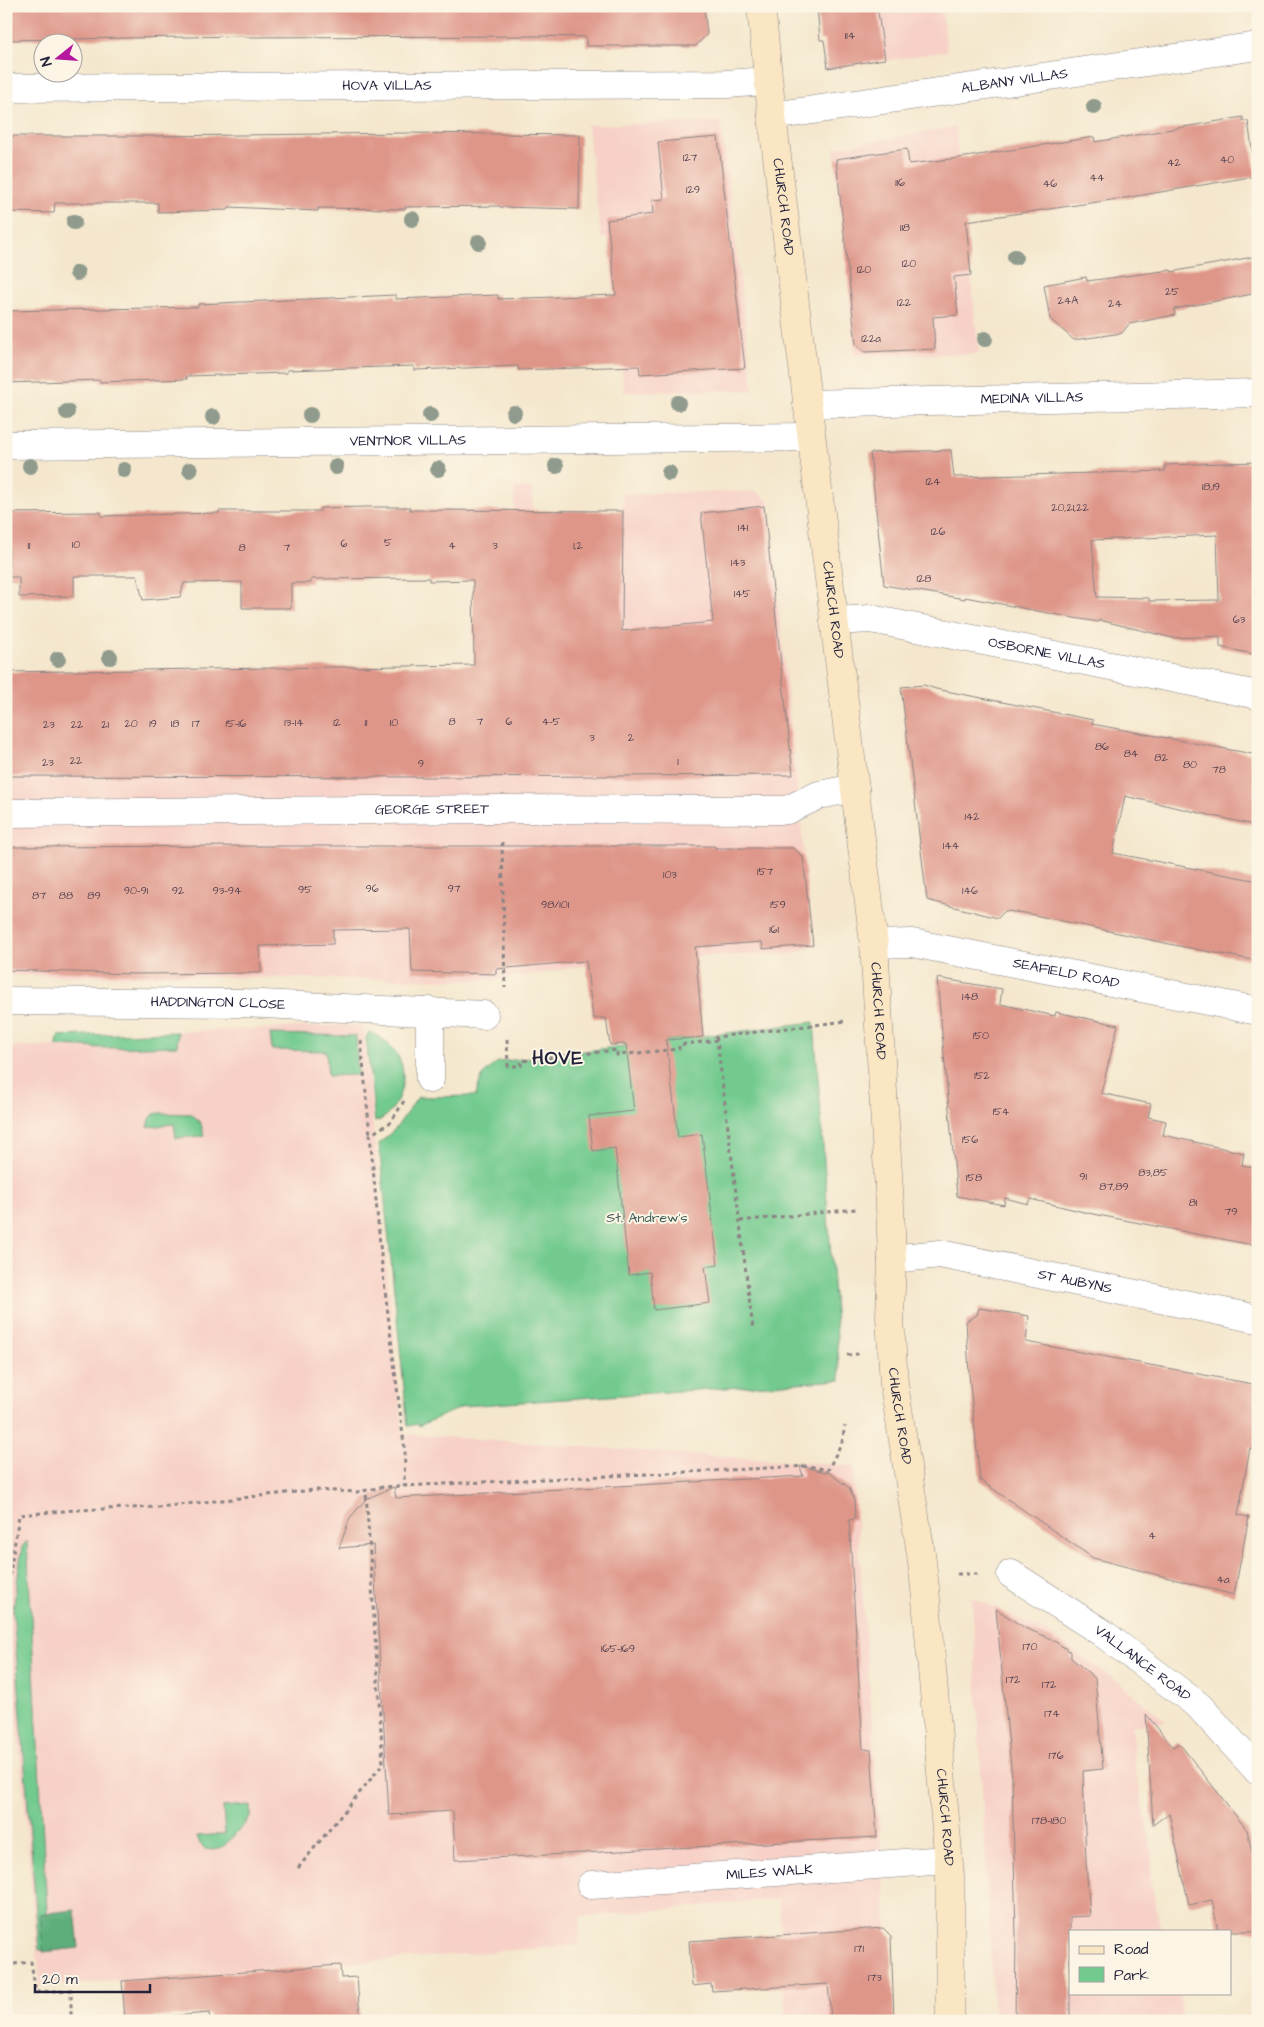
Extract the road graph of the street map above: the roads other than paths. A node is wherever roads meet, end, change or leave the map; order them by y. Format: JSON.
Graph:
{"nodes":[{"id":1,"x":761,"y":6,"type":"edge"},
{"id":2,"x":1258,"y":46,"type":"edge"},
{"id":3,"x":768,"y":81,"type":"junction"},
{"id":4,"x":6,"y":88,"type":"edge"},
{"id":5,"x":772,"y":116,"type":"junction"},
{"id":6,"x":1258,"y":393,"type":"edge"},
{"id":7,"x":807,"y":404,"type":"junction"},
{"id":8,"x":811,"y":437,"type":"junction"},
{"id":9,"x":6,"y":445,"type":"edge"},
{"id":10,"x":834,"y":621,"type":"junction"},
{"id":11,"x":1258,"y":695,"type":"edge"},
{"id":12,"x":855,"y":788,"type":"junction"},
{"id":13,"x":6,"y":813,"type":"edge"},
{"id":14,"x":874,"y":944,"type":"junction"},
{"id":15,"x":6,"y":1001,"type":"edge"},
{"id":16,"x":430,"y":1011,"type":"junction"},
{"id":17,"x":1258,"y":1011,"type":"edge"},
{"id":18,"x":484,"y":1015,"type":"dead end"},
{"id":19,"x":430,"y":1079,"type":"road end"},
{"id":20,"x":892,"y":1259,"type":"junction"},
{"id":21,"x":1258,"y":1319,"type":"edge"},
{"id":22,"x":1011,"y":1574,"type":"road end"},
{"id":23,"x":1258,"y":1771,"type":"edge"},
{"id":24,"x":947,"y":1860,"type":"junction"},
{"id":25,"x":591,"y":1885,"type":"dead end"},
{"id":26,"x":950,"y":2021,"type":"edge"}],
"edges":[{"from":1,"to":3,"type":"main road","name":"CHURCH ROAD"},
{"from":2,"to":5,"type":"street","name":"ALBANY VILLAS"},
{"from":3,"to":4,"type":"street","name":"HOVA VILLAS"},
{"from":3,"to":5,"type":"main road","name":"CHURCH ROAD"},
{"from":5,"to":7,"type":"main road","name":"CHURCH ROAD"},
{"from":6,"to":7,"type":"street","name":"MEDINA VILLAS"},
{"from":7,"to":8,"type":"main road","name":"CHURCH ROAD"},
{"from":8,"to":9,"type":"street","name":"VENTNOR VILLAS"},
{"from":8,"to":10,"type":"main road","name":"CHURCH ROAD"},
{"from":10,"to":11,"type":"street","name":"OSBORNE VILLAS"},
{"from":10,"to":12,"type":"main road","name":"CHURCH ROAD"},
{"from":12,"to":13,"type":"street","name":"GEORGE STREET"},
{"from":12,"to":14,"type":"main road","name":"CHURCH ROAD"},
{"from":14,"to":17,"type":"street","name":"SEAFIELD ROAD"},
{"from":14,"to":20,"type":"main road","name":"CHURCH ROAD"},
{"from":15,"to":16,"type":"street","name":"HADDINGTON CLOSE"},
{"from":16,"to":18,"type":"street","name":"HADDINGTON CLOSE"},
{"from":16,"to":19,"type":"street"},
{"from":20,"to":21,"type":"street","name":"ST AUBYNS"},
{"from":20,"to":24,"type":"main road","name":"CHURCH ROAD"},
{"from":22,"to":23,"type":"street","name":"VALLANCE ROAD"},
{"from":24,"to":25,"type":"street","name":"MILES WALK"},
{"from":24,"to":26,"type":"main road","name":"CHURCH ROAD"}]}
